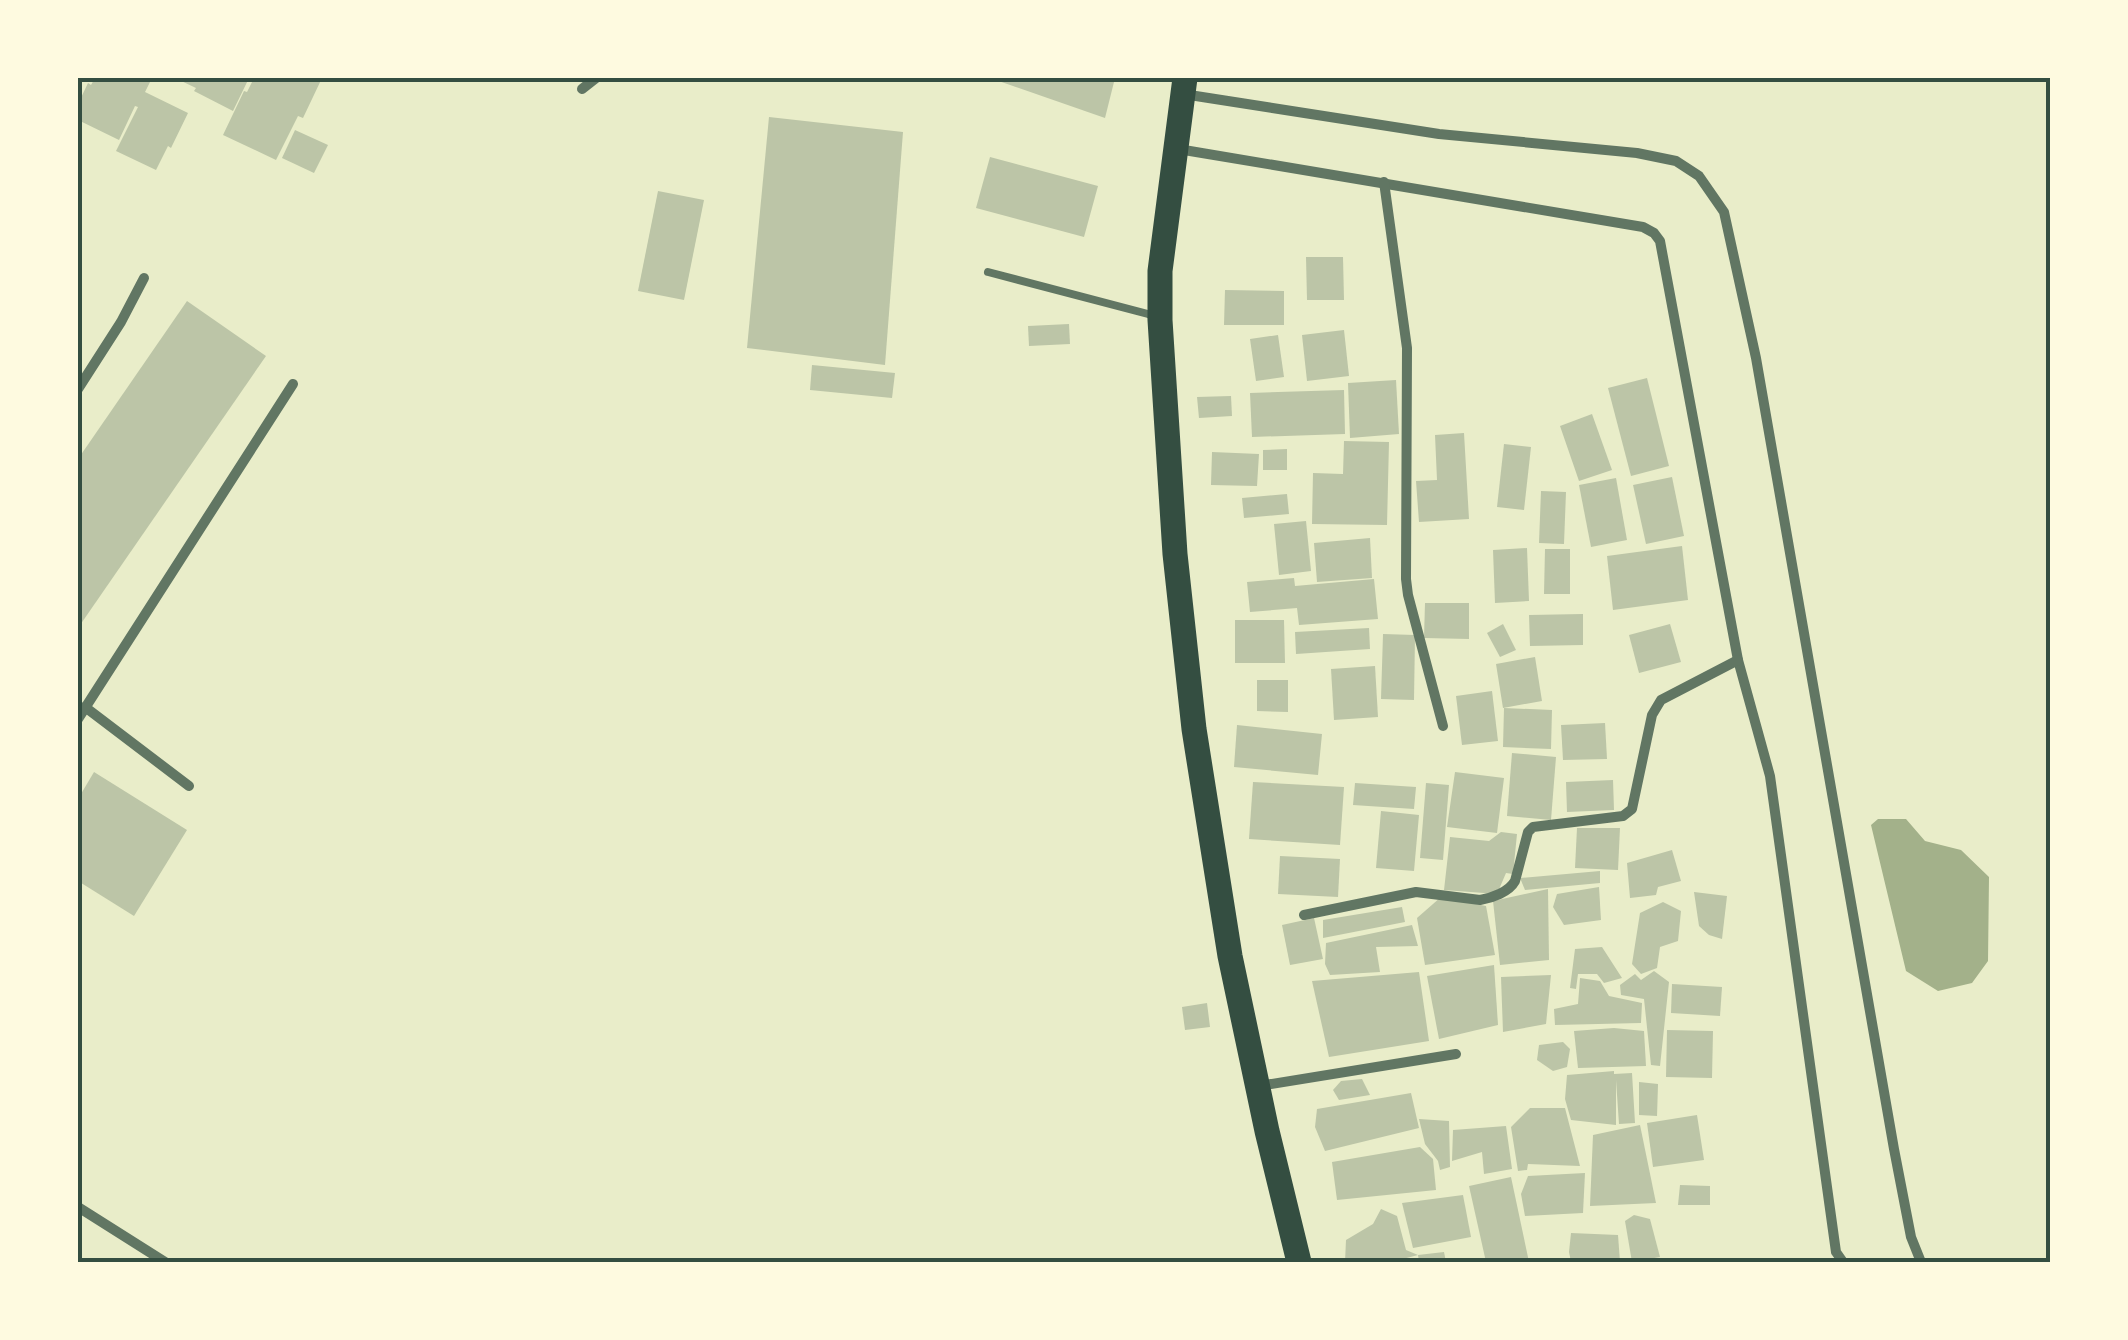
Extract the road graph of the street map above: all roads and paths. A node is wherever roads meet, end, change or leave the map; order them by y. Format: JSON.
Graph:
{"nodes":[{"id":1,"x":596,"y":78,"type":"edge"},
{"id":2,"x":1184,"y":86,"type":"edge"},
{"id":3,"x":582,"y":89,"type":"dead end"},
{"id":4,"x":1175,"y":148,"type":"junction"},
{"id":5,"x":1384,"y":182,"type":"junction"},
{"id":6,"x":988,"y":272,"type":"dead end"},
{"id":7,"x":144,"y":278,"type":"dead end"},
{"id":8,"x":1160,"y":320,"type":"junction"},
{"id":9,"x":293,"y":384,"type":"dead end"},
{"id":10,"x":78,"y":388,"type":"edge"},
{"id":11,"x":1738,"y":660,"type":"junction"},
{"id":12,"x":85,"y":707,"type":"junction"},
{"id":13,"x":78,"y":720,"type":"edge"},
{"id":14,"x":1443,"y":726,"type":"dead end"},
{"id":15,"x":188,"y":786,"type":"dead end"},
{"id":16,"x":1304,"y":915,"type":"dead end"},
{"id":17,"x":1456,"y":1054,"type":"dead end"},
{"id":18,"x":1258,"y":1086,"type":"junction"},
{"id":19,"x":78,"y":1207,"type":"edge"},
{"id":20,"x":165,"y":1262,"type":"edge"},
{"id":21,"x":1299,"y":1262,"type":"edge"},
{"id":22,"x":1844,"y":1262,"type":"edge"},
{"id":23,"x":1921,"y":1262,"type":"edge"}],
"edges":[{"from":1,"to":3,"type":"street"},
{"from":2,"to":4,"type":"main road"},
{"from":2,"to":23,"type":"street"},
{"from":4,"to":5,"type":"street"},
{"from":4,"to":8,"type":"main road"},
{"from":5,"to":11,"type":"street"},
{"from":5,"to":14,"type":"street"},
{"from":6,"to":8,"type":"lane"},
{"from":7,"to":10,"type":"street"},
{"from":8,"to":18,"type":"main road"},
{"from":9,"to":12,"type":"street"},
{"from":11,"to":16,"type":"street"},
{"from":11,"to":22,"type":"street"},
{"from":12,"to":13,"type":"street"},
{"from":12,"to":15,"type":"street"},
{"from":17,"to":18,"type":"street"},
{"from":18,"to":21,"type":"main road"},
{"from":19,"to":20,"type":"street"}]}
